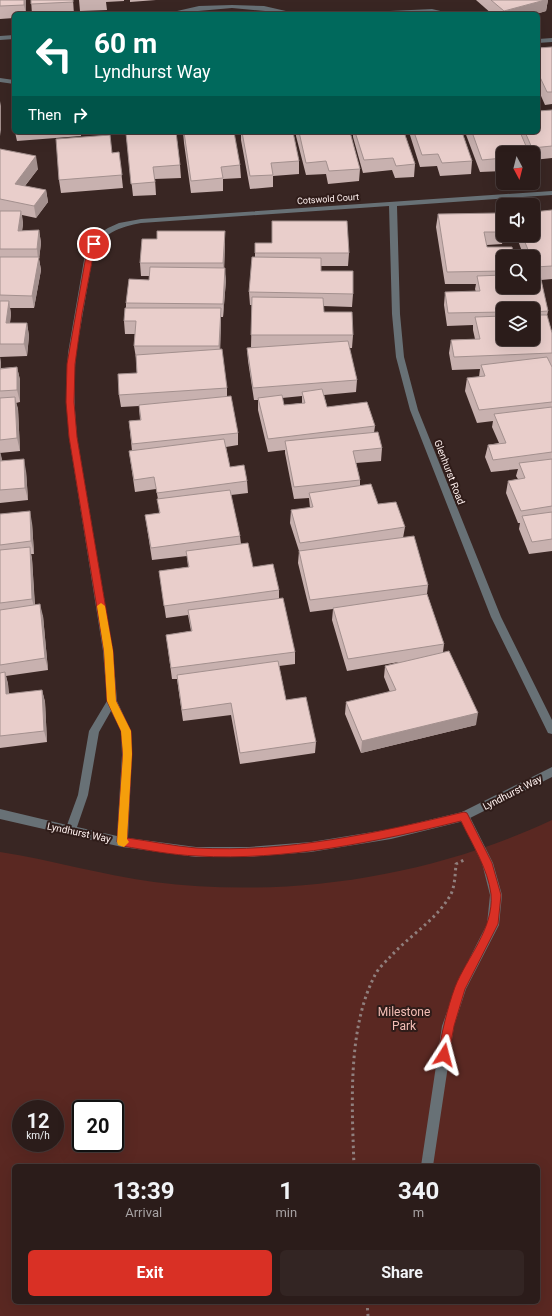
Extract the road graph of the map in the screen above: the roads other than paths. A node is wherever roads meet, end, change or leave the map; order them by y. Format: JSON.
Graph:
{"nodes":[{"id":1,"x":178,"y":12,"type":"edge"},
{"id":2,"x":287,"y":12,"type":"edge"},
{"id":3,"x":411,"y":12,"type":"edge"},
{"id":4,"x":438,"y":12,"type":"edge"},
{"id":5,"x":0,"y":38,"type":"edge"},
{"id":6,"x":12,"y":38,"type":"edge"},
{"id":7,"x":540,"y":40,"type":"edge"},
{"id":8,"x":552,"y":40,"type":"edge"},
{"id":9,"x":0,"y":80,"type":"edge"},
{"id":10,"x":12,"y":82,"type":"edge"},
{"id":11,"x":552,"y":193,"type":"edge"},
{"id":12,"x":393,"y":205,"type":"junction"},
{"id":13,"x":112,"y":701,"type":"junction"},
{"id":14,"x":552,"y":730,"type":"edge"},
{"id":15,"x":552,"y":772,"type":"edge"},
{"id":16,"x":0,"y":814,"type":"edge"},
{"id":17,"x":464,"y":816,"type":"junction"},
{"id":18,"x":70,"y":831,"type":"junction"},
{"id":19,"x":122,"y":842,"type":"junction"},
{"id":20,"x":426,"y":1164,"type":"edge"}],
"edges":[{"from":1,"to":2,"type":"street"},
{"from":3,"to":4,"type":"street"},
{"from":5,"to":6,"type":"street"},
{"from":7,"to":8,"type":"street"},
{"from":9,"to":10,"type":"street"},
{"from":11,"to":12,"type":"street","name":"Cotswold Court"},
{"from":12,"to":13,"type":"street","name":"Cotswold Court"},
{"from":12,"to":14,"type":"street","name":"Glenhurst Road"},
{"from":13,"to":18,"type":"street"},
{"from":13,"to":19,"type":"street"},
{"from":15,"to":17,"type":"street","name":"Lyndhurst Way"},
{"from":16,"to":18,"type":"street","name":"Lyndhurst Way"},
{"from":17,"to":19,"type":"street","name":"Lyndhurst Way"},
{"from":17,"to":20,"type":"street"},
{"from":18,"to":19,"type":"street","name":"Lyndhurst Way"}]}
